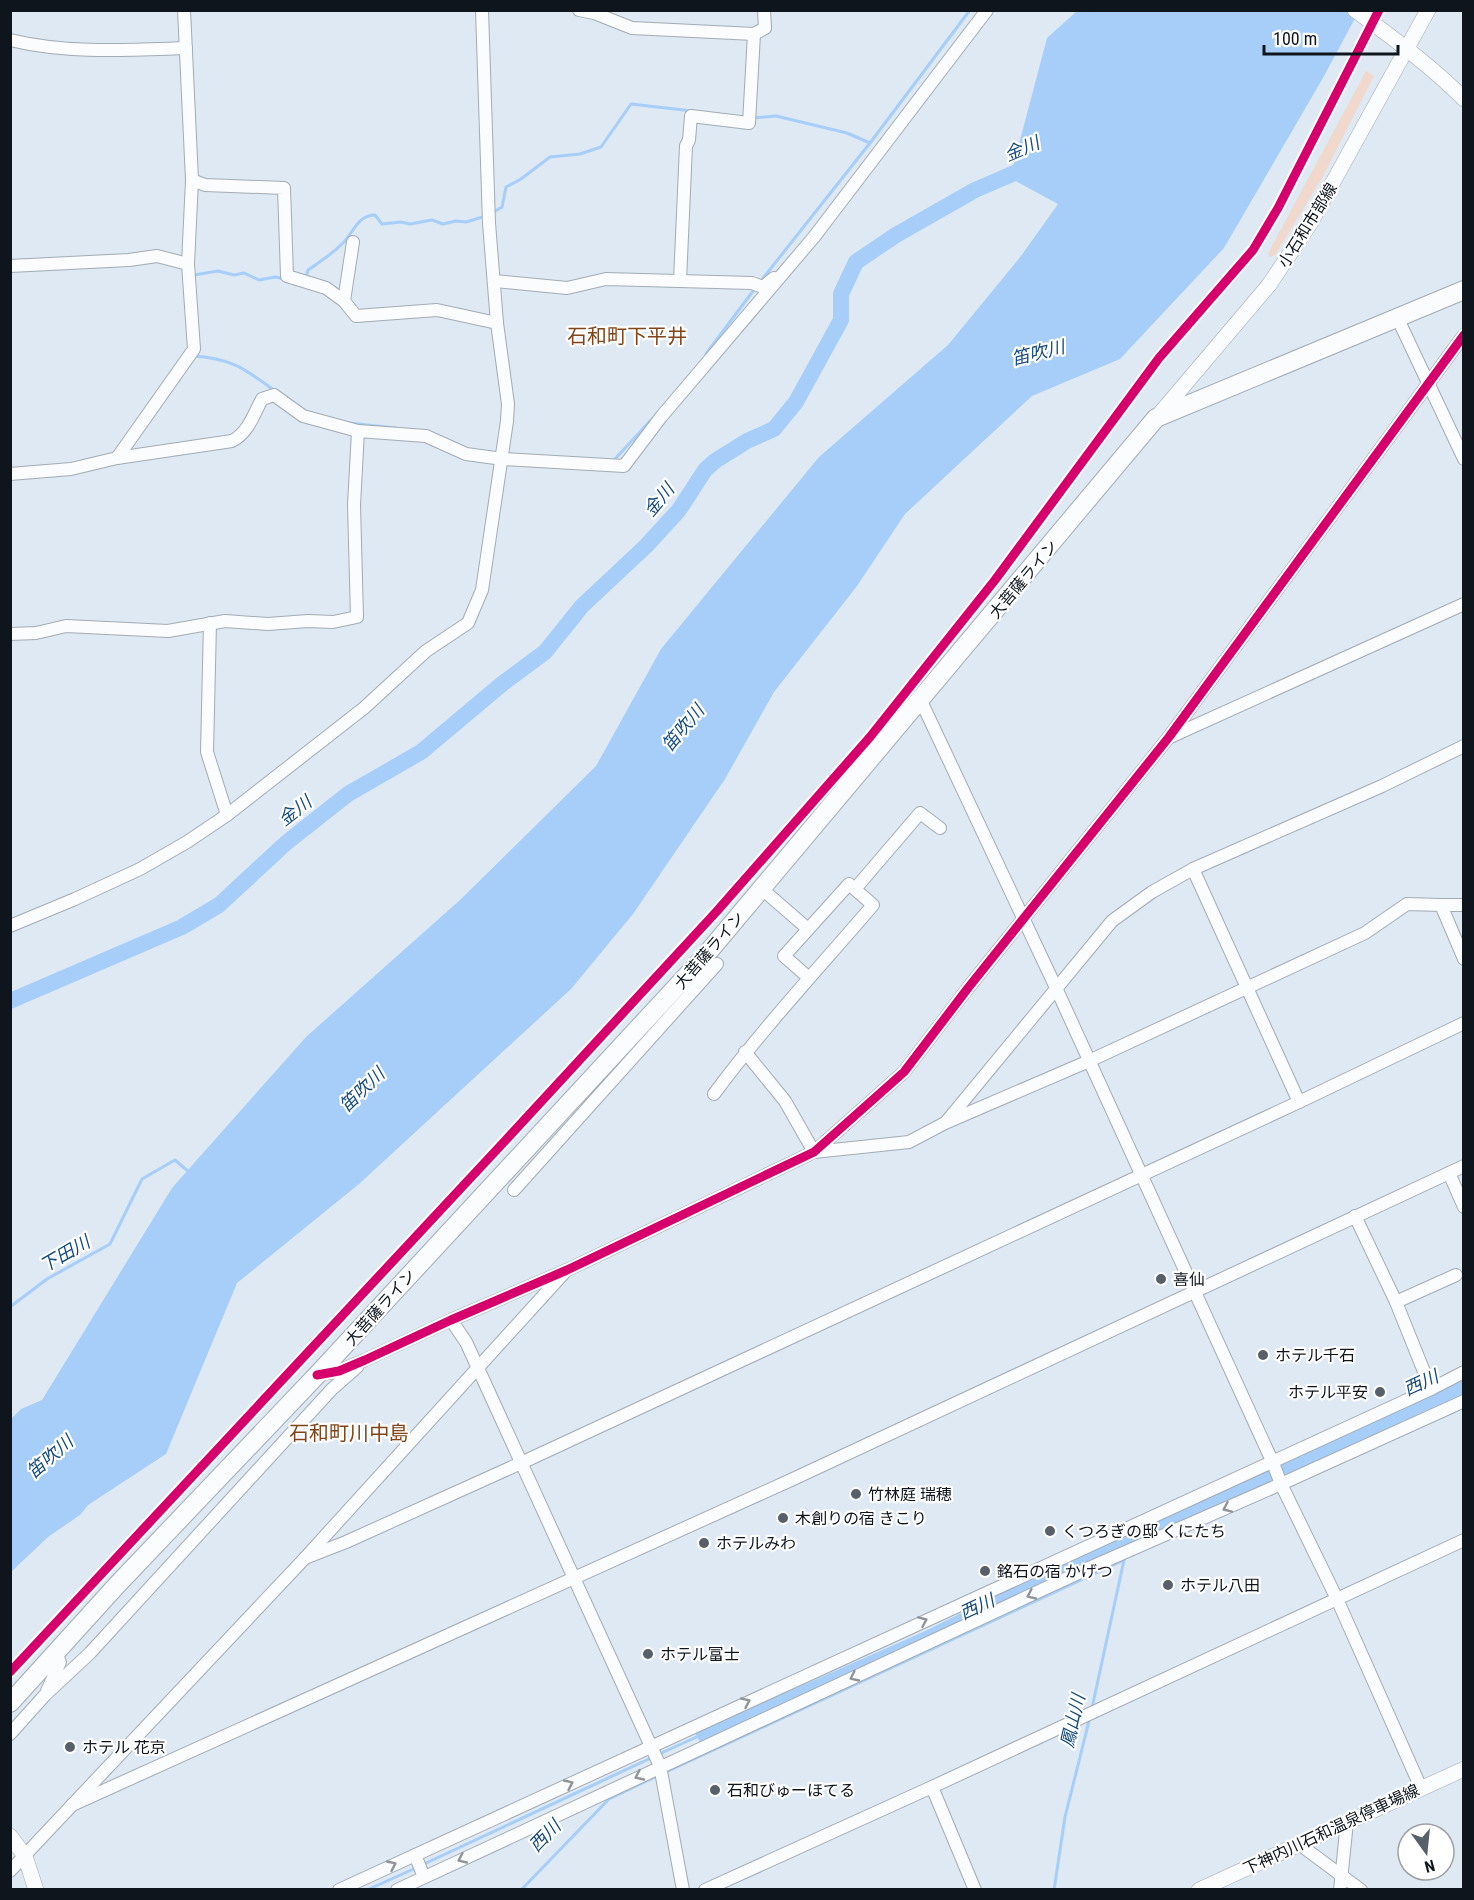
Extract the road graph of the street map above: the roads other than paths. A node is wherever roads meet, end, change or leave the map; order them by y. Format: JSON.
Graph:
{"nodes":[{"id":1,"x":184,"y":10,"type":"edge"},
{"id":2,"x":482,"y":10,"type":"edge"},
{"id":3,"x":579,"y":10,"type":"edge"},
{"id":4,"x":764,"y":10,"type":"edge"},
{"id":5,"x":987,"y":10,"type":"edge"},
{"id":6,"x":1355,"y":10,"type":"edge"},
{"id":7,"x":1428,"y":10,"type":"edge"},
{"id":8,"x":754,"y":34,"type":"junction"},
{"id":9,"x":10,"y":40,"type":"edge"},
{"id":10,"x":186,"y":48,"type":"junction"},
{"id":11,"x":1406,"y":48,"type":"junction"},
{"id":12,"x":1464,"y":99,"type":"edge"},
{"id":13,"x":192,"y":180,"type":"junction"},
{"id":14,"x":353,"y":242,"type":"dead end"},
{"id":15,"x":188,"y":264,"type":"junction"},
{"id":16,"x":10,"y":266,"type":"edge"},
{"id":17,"x":790,"y":267,"type":"junction"},
{"id":18,"x":495,"y":281,"type":"junction"},
{"id":19,"x":680,"y":281,"type":"junction"},
{"id":20,"x":1464,"y":290,"type":"edge"},
{"id":21,"x":344,"y":301,"type":"junction"},
{"id":22,"x":1397,"y":317,"type":"junction"},
{"id":23,"x":497,"y":323,"type":"junction"},
{"id":24,"x":1464,"y":335,"type":"edge"},
{"id":25,"x":1193,"y":375,"type":"junction"},
{"id":26,"x":1427,"y":382,"type":"junction"},
{"id":27,"x":1207,"y":398,"type":"junction"},
{"id":28,"x":1156,"y":418,"type":"junction"},
{"id":29,"x":358,"y":431,"type":"junction"},
{"id":30,"x":503,"y":456,"type":"junction"},
{"id":31,"x":117,"y":458,"type":"junction"},
{"id":32,"x":1464,"y":459,"type":"edge"},
{"id":33,"x":10,"y":474,"type":"edge"},
{"id":34,"x":1464,"y":604,"type":"edge"},
{"id":35,"x":210,"y":623,"type":"junction"},
{"id":36,"x":10,"y":634,"type":"edge"},
{"id":37,"x":921,"y":701,"type":"junction"},
{"id":38,"x":1169,"y":737,"type":"junction"},
{"id":39,"x":1464,"y":746,"type":"edge"},
{"id":40,"x":227,"y":815,"type":"junction"},
{"id":41,"x":940,"y":828,"type":"dead end"},
{"id":42,"x":1192,"y":869,"type":"junction"},
{"id":43,"x":762,"y":889,"type":"junction"},
{"id":44,"x":855,"y":889,"type":"junction"},
{"id":45,"x":1441,"y":905,"type":"junction"},
{"id":46,"x":1464,"y":905,"type":"edge"},
{"id":47,"x":1024,"y":920,"type":"junction"},
{"id":48,"x":10,"y":926,"type":"edge"},
{"id":49,"x":808,"y":929,"type":"junction"},
{"id":50,"x":1464,"y":959,"type":"edge"},
{"id":51,"x":717,"y":964,"type":"dead end"},
{"id":52,"x":809,"y":978,"type":"junction"},
{"id":53,"x":1248,"y":986,"type":"junction"},
{"id":54,"x":1057,"y":990,"type":"junction"},
{"id":55,"x":1464,"y":1023,"type":"edge"},
{"id":56,"x":653,"y":1024,"type":"junction"},
{"id":57,"x":745,"y":1052,"type":"junction"},
{"id":58,"x":1089,"y":1060,"type":"junction"},
{"id":59,"x":714,"y":1094,"type":"dead end"},
{"id":60,"x":1299,"y":1102,"type":"junction"},
{"id":61,"x":945,"y":1123,"type":"junction"},
{"id":62,"x":814,"y":1152,"type":"junction"},
{"id":63,"x":1464,"y":1166,"type":"edge"},
{"id":64,"x":1449,"y":1173,"type":"junction"},
{"id":65,"x":1140,"y":1174,"type":"junction"},
{"id":66,"x":514,"y":1190,"type":"dead end"},
{"id":67,"x":1464,"y":1207,"type":"edge"},
{"id":68,"x":1355,"y":1216,"type":"junction"},
{"id":69,"x":567,"y":1270,"type":"junction"},
{"id":70,"x":1456,"y":1275,"type":"dead end"},
{"id":71,"x":1195,"y":1292,"type":"junction"},
{"id":72,"x":1396,"y":1302,"type":"junction"},
{"id":73,"x":451,"y":1320,"type":"junction"},
{"id":74,"x":365,"y":1360,"type":"junction"},
{"id":75,"x":478,"y":1370,"type":"junction"},
{"id":76,"x":1464,"y":1372,"type":"edge"},
{"id":77,"x":318,"y":1375,"type":"junction"},
{"id":78,"x":1431,"y":1389,"type":"junction"},
{"id":79,"x":1464,"y":1401,"type":"edge"},
{"id":80,"x":1272,"y":1462,"type":"junction"},
{"id":81,"x":521,"y":1463,"type":"junction"},
{"id":82,"x":1280,"y":1482,"type":"junction"},
{"id":83,"x":1464,"y":1540,"type":"edge"},
{"id":84,"x":305,"y":1558,"type":"junction"},
{"id":85,"x":573,"y":1577,"type":"junction"},
{"id":86,"x":1337,"y":1599,"type":"junction"},
{"id":87,"x":56,"y":1653,"type":"junction"},
{"id":88,"x":45,"y":1695,"type":"junction"},
{"id":89,"x":10,"y":1703,"type":"edge"},
{"id":90,"x":692,"y":1731,"type":"junction"},
{"id":91,"x":10,"y":1734,"type":"edge"},
{"id":92,"x":700,"y":1747,"type":"junction"},
{"id":93,"x":657,"y":1764,"type":"junction"},
{"id":94,"x":1464,"y":1769,"type":"edge"},
{"id":95,"x":932,"y":1787,"type":"junction"},
{"id":96,"x":1420,"y":1788,"type":"junction"},
{"id":97,"x":72,"y":1805,"type":"junction"},
{"id":98,"x":1347,"y":1822,"type":"junction"},
{"id":99,"x":10,"y":1836,"type":"edge"},
{"id":100,"x":1299,"y":1844,"type":"junction"},
{"id":101,"x":415,"y":1855,"type":"junction"},
{"id":102,"x":25,"y":1856,"type":"junction"},
{"id":103,"x":10,"y":1871,"type":"edge"},
{"id":104,"x":1341,"y":1876,"type":"junction"},
{"id":105,"x":424,"y":1877,"type":"junction"},
{"id":106,"x":36,"y":1890,"type":"edge"},
{"id":107,"x":339,"y":1890,"type":"edge"},
{"id":108,"x":397,"y":1890,"type":"edge"},
{"id":109,"x":683,"y":1890,"type":"edge"},
{"id":110,"x":705,"y":1890,"type":"edge"},
{"id":111,"x":975,"y":1890,"type":"edge"},
{"id":112,"x":1199,"y":1890,"type":"edge"},
{"id":113,"x":1340,"y":1890,"type":"edge"},
{"id":114,"x":1361,"y":1890,"type":"edge"}],
"edges":[{"from":1,"to":10,"type":"street"},
{"from":2,"to":18,"type":"street"},
{"from":3,"to":8,"type":"street"},
{"from":4,"to":8,"type":"street"},
{"from":5,"to":17,"type":"street"},
{"from":6,"to":11,"type":"main road"},
{"from":7,"to":11,"type":"main road","name":"小石和市部線"},
{"from":8,"to":19,"type":"street"},
{"from":9,"to":10,"type":"street"},
{"from":10,"to":13,"type":"street"},
{"from":11,"to":12,"type":"main road"},
{"from":11,"to":25,"type":"main road","name":"小石和市部線"},
{"from":13,"to":15,"type":"street"},
{"from":13,"to":21,"type":"street"},
{"from":14,"to":21,"type":"street"},
{"from":15,"to":16,"type":"street"},
{"from":15,"to":31,"type":"street"},
{"from":17,"to":19,"type":"street"},
{"from":17,"to":30,"type":"street"},
{"from":18,"to":19,"type":"street"},
{"from":18,"to":23,"type":"street"},
{"from":20,"to":22,"type":"highway","name":"大菩薩ライン"},
{"from":21,"to":23,"type":"street"},
{"from":22,"to":26,"type":"street"},
{"from":22,"to":27,"type":"highway","name":"大菩薩ライン"},
{"from":23,"to":30,"type":"street"},
{"from":24,"to":26,"type":"street"},
{"from":25,"to":27,"type":"main road"},
{"from":25,"to":28,"type":"main road","name":"小石和市部線"},
{"from":26,"to":32,"type":"street"},
{"from":26,"to":38,"type":"street"},
{"from":27,"to":28,"type":"highway","name":"大菩薩ライン"},
{"from":28,"to":37,"type":"highway","name":"大菩薩ライン"},
{"from":29,"to":30,"type":"street"},
{"from":29,"to":31,"type":"street"},
{"from":29,"to":35,"type":"street"},
{"from":30,"to":40,"type":"street"},
{"from":31,"to":33,"type":"street"},
{"from":34,"to":38,"type":"street"},
{"from":35,"to":36,"type":"street"},
{"from":35,"to":40,"type":"street"},
{"from":37,"to":43,"type":"highway","name":"大菩薩ライン"},
{"from":37,"to":47,"type":"street"},
{"from":38,"to":47,"type":"street"},
{"from":39,"to":42,"type":"street"},
{"from":40,"to":48,"type":"street"},
{"from":41,"to":44,"type":"street"},
{"from":42,"to":53,"type":"street"},
{"from":42,"to":54,"type":"street"},
{"from":43,"to":49,"type":"street"},
{"from":43,"to":56,"type":"highway","name":"大菩薩ライン"},
{"from":44,"to":49,"type":"street"},
{"from":44,"to":52,"type":"street"},
{"from":45,"to":46,"type":"street"},
{"from":45,"to":50,"type":"street"},
{"from":45,"to":53,"type":"street"},
{"from":47,"to":54,"type":"street"},
{"from":47,"to":62,"type":"street"},
{"from":49,"to":52,"type":"street"},
{"from":51,"to":56,"type":"street"},
{"from":52,"to":57,"type":"street"},
{"from":53,"to":58,"type":"street"},
{"from":53,"to":60,"type":"street"},
{"from":54,"to":58,"type":"street"},
{"from":54,"to":61,"type":"street"},
{"from":55,"to":60,"type":"street"},
{"from":56,"to":66,"type":"street"},
{"from":56,"to":77,"type":"highway","name":"大菩薩ライン"},
{"from":57,"to":59,"type":"street"},
{"from":57,"to":62,"type":"street"},
{"from":58,"to":61,"type":"street"},
{"from":58,"to":65,"type":"street"},
{"from":60,"to":65,"type":"street"},
{"from":61,"to":62,"type":"street"},
{"from":62,"to":69,"type":"street"},
{"from":63,"to":64,"type":"street"},
{"from":64,"to":67,"type":"street"},
{"from":64,"to":68,"type":"street"},
{"from":65,"to":71,"type":"street"},
{"from":65,"to":81,"type":"street"},
{"from":68,"to":71,"type":"street"},
{"from":68,"to":72,"type":"street"},
{"from":69,"to":73,"type":"street"},
{"from":69,"to":75,"type":"street"},
{"from":70,"to":72,"type":"street"},
{"from":71,"to":80,"type":"street"},
{"from":71,"to":85,"type":"street"},
{"from":72,"to":78,"type":"street"},
{"from":73,"to":74,"type":"street"},
{"from":73,"to":75,"type":"street"},
{"from":74,"to":77,"type":"street"},
{"from":74,"to":88,"type":"street"},
{"from":75,"to":81,"type":"street"},
{"from":75,"to":84,"type":"street"},
{"from":76,"to":78,"type":"street"},
{"from":77,"to":87,"type":"highway","name":"大菩薩ライン"},
{"from":78,"to":80,"type":"street"},
{"from":79,"to":82,"type":"street"},
{"from":80,"to":82,"type":"street"},
{"from":90,"to":80,"type":"street","one_way":true},
{"from":81,"to":84,"type":"street"},
{"from":81,"to":85,"type":"street"},
{"from":82,"to":86,"type":"street"},
{"from":82,"to":92,"type":"street","one_way":true},
{"from":83,"to":86,"type":"street"},
{"from":84,"to":97,"type":"street"},
{"from":85,"to":93,"type":"street"},
{"from":85,"to":97,"type":"street"},
{"from":86,"to":95,"type":"street"},
{"from":86,"to":96,"type":"street"},
{"from":87,"to":88,"type":"street"},
{"from":87,"to":89,"type":"highway","name":"大菩薩ライン"},
{"from":88,"to":91,"type":"street"},
{"from":90,"to":92,"type":"street"},
{"from":90,"to":93,"type":"street"},
{"from":92,"to":93,"type":"street"},
{"from":101,"to":93,"type":"street","one_way":true},
{"from":93,"to":105,"type":"street","one_way":true},
{"from":93,"to":109,"type":"street"},
{"from":94,"to":96,"type":"main road","name":"下神内川石和温泉停車場線"},
{"from":95,"to":110,"type":"street"},
{"from":95,"to":111,"type":"street"},
{"from":96,"to":98,"type":"main road","name":"下神内川石和温泉停車場線"},
{"from":97,"to":102,"type":"street"},
{"from":98,"to":100,"type":"main road","name":"下神内川石和温泉停車場線"},
{"from":98,"to":104,"type":"street"},
{"from":99,"to":102,"type":"main road"},
{"from":100,"to":104,"type":"street"},
{"from":100,"to":112,"type":"main road","name":"下神内川石和温泉停車場線"},
{"from":101,"to":105,"type":"street"},
{"from":107,"to":101,"type":"street","one_way":true},
{"from":102,"to":103,"type":"street"},
{"from":102,"to":106,"type":"main road"},
{"from":104,"to":113,"type":"street"},
{"from":104,"to":114,"type":"street"},
{"from":105,"to":108,"type":"street"}]}
